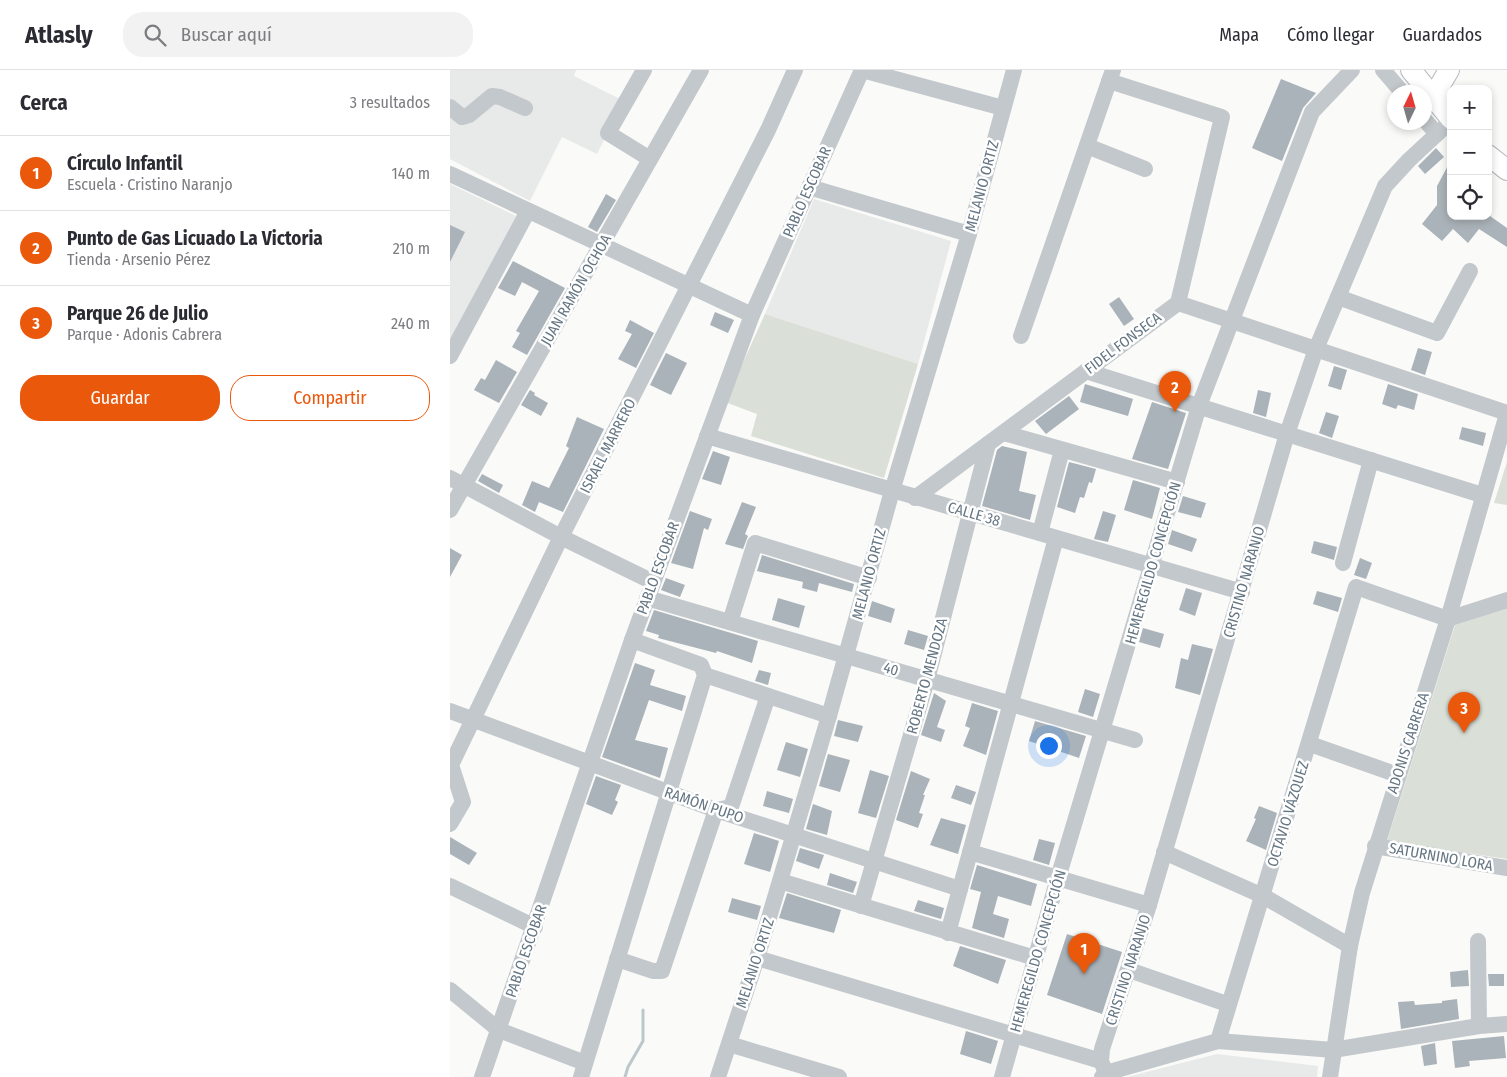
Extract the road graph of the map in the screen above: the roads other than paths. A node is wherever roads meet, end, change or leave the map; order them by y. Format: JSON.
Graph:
{"nodes":[{"id":1,"x":644,"y":70,"type":"edge"},
{"id":2,"x":701,"y":70,"type":"edge"},
{"id":3,"x":795,"y":70,"type":"edge"},
{"id":4,"x":862,"y":70,"type":"edge"},
{"id":5,"x":1014,"y":70,"type":"edge"},
{"id":6,"x":1352,"y":70,"type":"edge"},
{"id":7,"x":1383,"y":70,"type":"edge"},
{"id":8,"x":1411,"y":70,"type":"edge"},
{"id":9,"x":1449,"y":70,"type":"edge"},
{"id":10,"x":1111,"y":76,"type":"edge"},
{"id":11,"x":1396,"y":85,"type":"edge"},
{"id":12,"x":450,"y":107,"type":"edge"},
{"id":13,"x":525,"y":108,"type":"dead end"},
{"id":14,"x":1004,"y":108,"type":"junction"},
{"id":15,"x":1447,"y":114,"type":"edge"},
{"id":16,"x":1432,"y":128,"type":"edge"},
{"id":17,"x":1437,"y":134,"type":"junction"},
{"id":18,"x":1087,"y":146,"type":"junction"},
{"id":19,"x":1492,"y":158,"type":"edge"},
{"id":20,"x":650,"y":159,"type":"junction"},
{"id":21,"x":1145,"y":168,"type":"dead end"},
{"id":22,"x":1507,"y":170,"type":"edge"},
{"id":23,"x":450,"y":174,"type":"edge"},
{"id":24,"x":809,"y":187,"type":"junction"},
{"id":25,"x":528,"y":211,"type":"junction"},
{"id":26,"x":969,"y":234,"type":"junction"},
{"id":27,"x":602,"y":246,"type":"junction"},
{"id":28,"x":1470,"y":271,"type":"dead end"},
{"id":29,"x":689,"y":286,"type":"junction"},
{"id":30,"x":1338,"y":297,"type":"junction"},
{"id":31,"x":1178,"y":303,"type":"junction"},
{"id":32,"x":752,"y":315,"type":"junction"},
{"id":33,"x":1231,"y":321,"type":"junction"},
{"id":34,"x":1021,"y":336,"type":"dead end"},
{"id":35,"x":1316,"y":349,"type":"junction"},
{"id":36,"x":450,"y":356,"type":"edge"},
{"id":37,"x":1086,"y":371,"type":"junction"},
{"id":38,"x":1199,"y":406,"type":"junction"},
{"id":39,"x":1507,"y":414,"type":"edge"},
{"id":40,"x":1004,"y":433,"type":"junction"},
{"id":41,"x":1287,"y":434,"type":"junction"},
{"id":42,"x":707,"y":436,"type":"junction"},
{"id":43,"x":988,"y":444,"type":"junction"},
{"id":44,"x":1062,"y":450,"type":"junction"},
{"id":45,"x":1372,"y":460,"type":"junction"},
{"id":46,"x":457,"y":482,"type":"edge"},
{"id":47,"x":1177,"y":482,"type":"junction"},
{"id":48,"x":892,"y":491,"type":"junction"},
{"id":49,"x":1482,"y":495,"type":"junction"},
{"id":50,"x":915,"y":498,"type":"junction"},
{"id":51,"x":450,"y":510,"type":"edge"},
{"id":52,"x":971,"y":513,"type":"junction"},
{"id":53,"x":1040,"y":533,"type":"junction"},
{"id":54,"x":561,"y":538,"type":"junction"},
{"id":55,"x":1056,"y":538,"type":"junction"},
{"id":56,"x":1343,"y":562,"type":"dead end"},
{"id":57,"x":1152,"y":566,"type":"junction"},
{"id":58,"x":868,"y":578,"type":"junction"},
{"id":59,"x":653,"y":582,"type":"junction"},
{"id":60,"x":1242,"y":592,"type":"junction"},
{"id":61,"x":647,"y":598,"type":"junction"},
{"id":62,"x":1507,"y":600,"type":"edge"},
{"id":63,"x":1448,"y":619,"type":"junction"},
{"id":64,"x":730,"y":622,"type":"junction"},
{"id":65,"x":632,"y":640,"type":"junction"},
{"id":66,"x":846,"y":656,"type":"junction"},
{"id":67,"x":705,"y":675,"type":"junction"},
{"id":68,"x":927,"y":680,"type":"junction"},
{"id":69,"x":768,"y":696,"type":"junction"},
{"id":70,"x":1011,"y":704,"type":"junction"},
{"id":71,"x":450,"y":711,"type":"edge"},
{"id":72,"x":829,"y":716,"type":"junction"},
{"id":73,"x":472,"y":720,"type":"junction"},
{"id":74,"x":1104,"y":731,"type":"junction"},
{"id":75,"x":1135,"y":740,"type":"dead end"},
{"id":76,"x":1310,"y":744,"type":"junction"},
{"id":77,"x":590,"y":764,"type":"junction"},
{"id":78,"x":1398,"y":775,"type":"junction"},
{"id":79,"x":668,"y":793,"type":"junction"},
{"id":80,"x":716,"y":810,"type":"junction"},
{"id":81,"x":450,"y":824,"type":"edge"},
{"id":82,"x":793,"y":835,"type":"junction"},
{"id":83,"x":1375,"y":846,"type":"junction"},
{"id":84,"x":970,"y":852,"type":"junction"},
{"id":85,"x":1164,"y":852,"type":"junction"},
{"id":86,"x":875,"y":862,"type":"junction"},
{"id":87,"x":1507,"y":868,"type":"edge"},
{"id":88,"x":1058,"y":878,"type":"junction"},
{"id":89,"x":780,"y":882,"type":"junction"},
{"id":90,"x":450,"y":886,"type":"edge"},
{"id":91,"x":960,"y":888,"type":"junction"},
{"id":92,"x":1263,"y":896,"type":"junction"},
{"id":93,"x":861,"y":906,"type":"junction"},
{"id":94,"x":1149,"y":906,"type":"junction"},
{"id":95,"x":535,"y":927,"type":"junction"},
{"id":96,"x":948,"y":933,"type":"junction"},
{"id":97,"x":1478,"y":941,"type":"dead end"},
{"id":98,"x":1350,"y":946,"type":"junction"},
{"id":99,"x":757,"y":958,"type":"junction"},
{"id":100,"x":1035,"y":958,"type":"junction"},
{"id":101,"x":617,"y":959,"type":"junction"},
{"id":102,"x":1129,"y":970,"type":"junction"},
{"id":103,"x":450,"y":990,"type":"edge"},
{"id":104,"x":1227,"y":1004,"type":"junction"},
{"id":105,"x":1507,"y":1024,"type":"edge"},
{"id":106,"x":1480,"y":1026,"type":"junction"},
{"id":107,"x":499,"y":1030,"type":"junction"},
{"id":108,"x":1014,"y":1036,"type":"junction"},
{"id":109,"x":1218,"y":1041,"type":"junction"},
{"id":110,"x":729,"y":1044,"type":"junction"},
{"id":111,"x":1333,"y":1050,"type":"junction"},
{"id":112,"x":583,"y":1070,"type":"edge"},
{"id":113,"x":1103,"y":1070,"type":"edge"},
{"id":114,"x":482,"y":1077,"type":"edge"},
{"id":115,"x":718,"y":1077,"type":"edge"},
{"id":116,"x":839,"y":1077,"type":"edge"},
{"id":117,"x":1002,"y":1077,"type":"edge"},
{"id":118,"x":1330,"y":1077,"type":"edge"}],
"edges":[{"from":1,"to":20,"type":"street"},
{"from":2,"to":20,"type":"street","name":"JUAN RAMÓN OCHOA"},
{"from":3,"to":29,"type":"street","name":"ISRAEL MARRERO"},
{"from":4,"to":14,"type":"street"},
{"from":4,"to":24,"type":"street","name":"PABLO ESCOBAR"},
{"from":5,"to":14,"type":"street","name":"MELANIO ORTIZ"},
{"from":6,"to":33,"type":"street","name":"HEMEREGILDO CONCEPCIÓN"},
{"from":7,"to":11,"type":"street"},
{"from":8,"to":15,"type":"main road"},
{"from":9,"to":15,"type":"main road"},
{"from":10,"to":18,"type":"street"},
{"from":10,"to":31,"type":"street","name":"FIDEL FONSECA"},
{"from":12,"to":13,"type":"street"},
{"from":14,"to":26,"type":"street","name":"MELANIO ORTIZ"},
{"from":15,"to":17,"type":"street","name":"CRISTINO NARANJO"},
{"from":16,"to":17,"type":"street"},
{"from":17,"to":30,"type":"street","name":"CRISTINO NARANJO"},
{"from":18,"to":21,"type":"street"},
{"from":18,"to":34,"type":"street"},
{"from":19,"to":22,"type":"main road"},
{"from":20,"to":27,"type":"street","name":"JUAN RAMÓN OCHOA"},
{"from":23,"to":25,"type":"street"},
{"from":24,"to":26,"type":"street"},
{"from":24,"to":32,"type":"street","name":"PABLO ESCOBAR"},
{"from":25,"to":27,"type":"street"},
{"from":25,"to":36,"type":"street"},
{"from":26,"to":48,"type":"street","name":"MELANIO ORTIZ"},
{"from":27,"to":29,"type":"street"},
{"from":27,"to":46,"type":"street","name":"JUAN RAMÓN OCHOA"},
{"from":28,"to":30,"type":"street"},
{"from":29,"to":32,"type":"street"},
{"from":29,"to":54,"type":"street","name":"ISRAEL MARRERO"},
{"from":30,"to":35,"type":"street","name":"CRISTINO NARANJO"},
{"from":31,"to":33,"type":"street"},
{"from":31,"to":37,"type":"street","name":"FIDEL FONSECA"},
{"from":32,"to":42,"type":"street","name":"PABLO ESCOBAR"},
{"from":33,"to":35,"type":"street"},
{"from":33,"to":38,"type":"street","name":"HEMEREGILDO CONCEPCIÓN"},
{"from":35,"to":39,"type":"street"},
{"from":35,"to":41,"type":"street","name":"CRISTINO NARANJO"},
{"from":37,"to":38,"type":"street"},
{"from":37,"to":40,"type":"street","name":"FIDEL FONSECA"},
{"from":38,"to":41,"type":"street"},
{"from":38,"to":47,"type":"street","name":"HEMEREGILDO CONCEPCIÓN"},
{"from":39,"to":49,"type":"street","name":"ADONIS CABRERA"},
{"from":40,"to":43,"type":"street","name":"FIDEL FONSECA"},
{"from":40,"to":44,"type":"street"},
{"from":41,"to":45,"type":"street"},
{"from":41,"to":60,"type":"street","name":"CRISTINO NARANJO"},
{"from":42,"to":48,"type":"street","name":"CALLE 38"},
{"from":42,"to":59,"type":"street","name":"PABLO ESCOBAR"},
{"from":43,"to":50,"type":"street","name":"FIDEL FONSECA"},
{"from":43,"to":52,"type":"street","name":"ROBERTO MENDOZA"},
{"from":44,"to":47,"type":"street"},
{"from":44,"to":53,"type":"street"},
{"from":45,"to":49,"type":"street"},
{"from":45,"to":56,"type":"street"},
{"from":46,"to":51,"type":"street","name":"JUAN RAMÓN OCHOA"},
{"from":46,"to":54,"type":"street"},
{"from":47,"to":57,"type":"street","name":"HEMEREGILDO CONCEPCIÓN"},
{"from":48,"to":50,"type":"street","name":"CALLE 38"},
{"from":48,"to":58,"type":"street","name":"MELANIO ORTIZ"},
{"from":49,"to":63,"type":"street","name":"ADONIS CABRERA"},
{"from":50,"to":52,"type":"street","name":"CALLE 38"},
{"from":52,"to":53,"type":"street","name":"CALLE 38"},
{"from":52,"to":68,"type":"street","name":"ROBERTO MENDOZA"},
{"from":53,"to":55,"type":"street","name":"CALLE 38"},
{"from":54,"to":59,"type":"street"},
{"from":54,"to":73,"type":"street","name":"ISRAEL MARRERO"},
{"from":55,"to":57,"type":"street","name":"CALLE 38"},
{"from":55,"to":70,"type":"street"},
{"from":57,"to":60,"type":"street","name":"CALLE 38"},
{"from":57,"to":74,"type":"street","name":"HEMEREGILDO CONCEPCIÓN"},
{"from":58,"to":64,"type":"street"},
{"from":58,"to":66,"type":"street","name":"MELANIO ORTIZ"},
{"from":59,"to":61,"type":"street","name":"PABLO ESCOBAR"},
{"from":60,"to":85,"type":"street","name":"CRISTINO NARANJO"},
{"from":61,"to":64,"type":"street","name":"40"},
{"from":61,"to":65,"type":"street","name":"PABLO ESCOBAR"},
{"from":62,"to":63,"type":"street"},
{"from":63,"to":76,"type":"street","name":"OCTAVIO VÁZQUEZ"},
{"from":63,"to":78,"type":"street","name":"ADONIS CABRERA"},
{"from":64,"to":66,"type":"street","name":"40"},
{"from":65,"to":67,"type":"street"},
{"from":65,"to":77,"type":"street","name":"PABLO ESCOBAR"},
{"from":66,"to":68,"type":"street","name":"40"},
{"from":66,"to":72,"type":"street","name":"MELANIO ORTIZ"},
{"from":67,"to":69,"type":"street"},
{"from":67,"to":79,"type":"street"},
{"from":68,"to":70,"type":"street","name":"40"},
{"from":68,"to":86,"type":"street","name":"ROBERTO MENDOZA"},
{"from":69,"to":72,"type":"street"},
{"from":69,"to":80,"type":"street"},
{"from":70,"to":74,"type":"street","name":"40"},
{"from":70,"to":84,"type":"street"},
{"from":71,"to":73,"type":"street","name":"RAMÓN PUPO"},
{"from":72,"to":82,"type":"street","name":"MELANIO ORTIZ"},
{"from":73,"to":77,"type":"street","name":"RAMÓN PUPO"},
{"from":73,"to":81,"type":"street","name":"ISRAEL MARRERO"},
{"from":74,"to":75,"type":"street","name":"40"},
{"from":74,"to":88,"type":"street","name":"HEMEREGILDO CONCEPCIÓN"},
{"from":76,"to":78,"type":"street"},
{"from":76,"to":92,"type":"street","name":"OCTAVIO VÁZQUEZ"},
{"from":77,"to":79,"type":"street","name":"RAMÓN PUPO"},
{"from":77,"to":95,"type":"street","name":"PABLO ESCOBAR"},
{"from":78,"to":83,"type":"street","name":"ADONIS CABRERA"},
{"from":79,"to":80,"type":"street","name":"RAMÓN PUPO"},
{"from":79,"to":101,"type":"street"},
{"from":80,"to":82,"type":"street","name":"RAMÓN PUPO"},
{"from":80,"to":101,"type":"street"},
{"from":82,"to":86,"type":"street","name":"RAMÓN PUPO"},
{"from":82,"to":89,"type":"street","name":"MELANIO ORTIZ"},
{"from":83,"to":87,"type":"street","name":"SATURNINO LORA"},
{"from":83,"to":98,"type":"street","name":"ADONIS CABRERA"},
{"from":84,"to":88,"type":"street"},
{"from":84,"to":91,"type":"street"},
{"from":85,"to":92,"type":"street"},
{"from":85,"to":94,"type":"street","name":"CRISTINO NARANJO"},
{"from":86,"to":91,"type":"street","name":"RAMÓN PUPO"},
{"from":86,"to":93,"type":"street","name":"ROBERTO MENDOZA"},
{"from":88,"to":94,"type":"street"},
{"from":88,"to":100,"type":"street","name":"HEMEREGILDO CONCEPCIÓN"},
{"from":89,"to":93,"type":"street"},
{"from":89,"to":99,"type":"street","name":"MELANIO ORTIZ"},
{"from":90,"to":95,"type":"street"},
{"from":91,"to":96,"type":"street"},
{"from":92,"to":98,"type":"street"},
{"from":92,"to":104,"type":"street","name":"OCTAVIO VÁZQUEZ"},
{"from":93,"to":96,"type":"street"},
{"from":94,"to":102,"type":"street","name":"CRISTINO NARANJO"},
{"from":95,"to":107,"type":"street","name":"PABLO ESCOBAR"},
{"from":96,"to":100,"type":"street"},
{"from":97,"to":106,"type":"street"},
{"from":98,"to":111,"type":"street","name":"ADONIS CABRERA"},
{"from":99,"to":108,"type":"street"},
{"from":99,"to":110,"type":"street","name":"MELANIO ORTIZ"},
{"from":100,"to":108,"type":"street","name":"HEMEREGILDO CONCEPCIÓN"},
{"from":101,"to":112,"type":"street"},
{"from":102,"to":104,"type":"street"},
{"from":102,"to":113,"type":"street","name":"CRISTINO NARANJO"},
{"from":103,"to":107,"type":"street"},
{"from":104,"to":109,"type":"street","name":"OCTAVIO VÁZQUEZ"},
{"from":105,"to":106,"type":"street"},
{"from":106,"to":111,"type":"street"},
{"from":107,"to":112,"type":"street"},
{"from":107,"to":114,"type":"street","name":"PABLO ESCOBAR"},
{"from":108,"to":113,"type":"street"},
{"from":108,"to":117,"type":"street","name":"HEMEREGILDO CONCEPCIÓN"},
{"from":109,"to":111,"type":"street"},
{"from":109,"to":113,"type":"street"},
{"from":110,"to":115,"type":"street","name":"MELANIO ORTIZ"},
{"from":110,"to":116,"type":"street"},
{"from":111,"to":118,"type":"street","name":"ADONIS CABRERA"}]}
